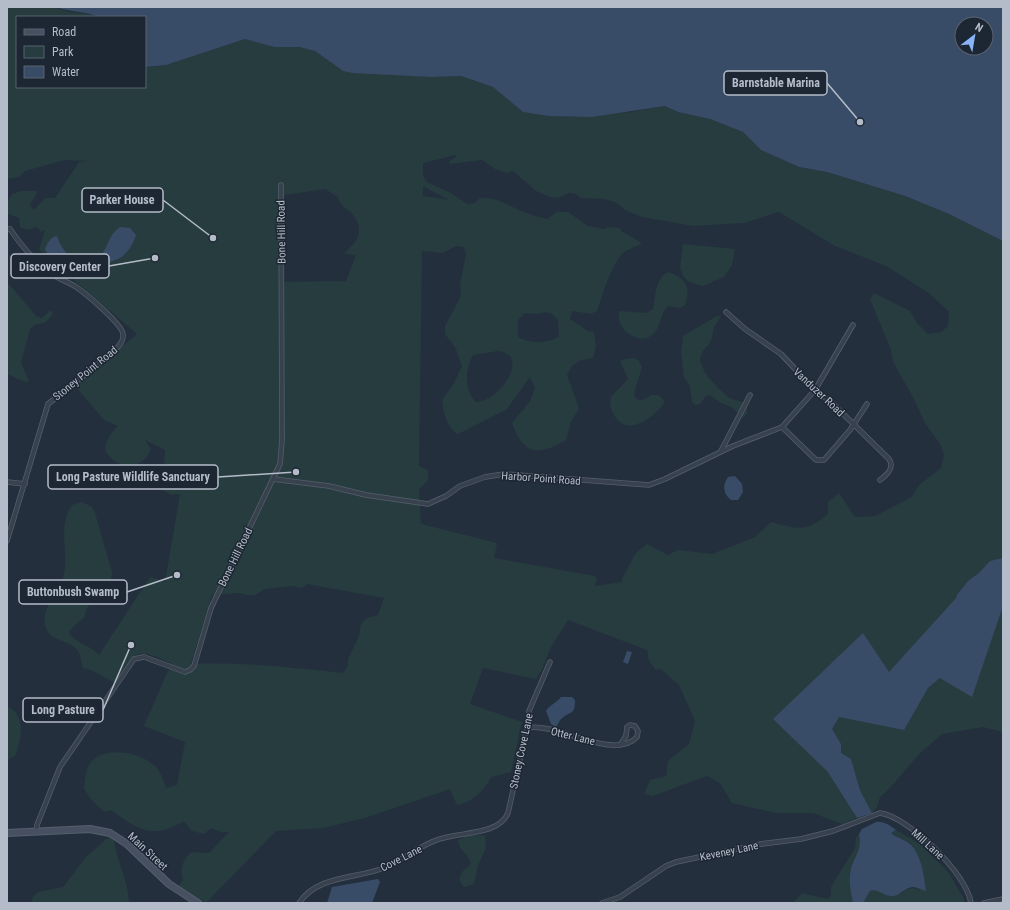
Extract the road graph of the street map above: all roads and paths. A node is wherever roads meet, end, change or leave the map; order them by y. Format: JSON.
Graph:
{"nodes":[{"id":1,"x":281,"y":185,"type":"dead end"},
{"id":2,"x":7,"y":229,"type":"edge"},
{"id":3,"x":726,"y":312,"type":"dead end"},
{"id":4,"x":853,"y":325,"type":"dead end"},
{"id":5,"x":815,"y":390,"type":"junction"},
{"id":6,"x":750,"y":395,"type":"dead end"},
{"id":7,"x":867,"y":404,"type":"dead end"},
{"id":8,"x":853,"y":424,"type":"junction"},
{"id":9,"x":782,"y":427,"type":"junction"},
{"id":10,"x":721,"y":452,"type":"junction"},
{"id":11,"x":273,"y":479,"type":"junction"},
{"id":12,"x":880,"y":480,"type":"dead end"},
{"id":13,"x":7,"y":482,"type":"edge"},
{"id":14,"x":25,"y":484,"type":"junction"},
{"id":15,"x":7,"y":541,"type":"edge"},
{"id":16,"x":550,"y":662,"type":"dead end"},
{"id":17,"x":527,"y":728,"type":"junction"},
{"id":18,"x":620,"y":745,"type":"junction"},
{"id":19,"x":506,"y":818,"type":"joint"},
{"id":20,"x":865,"y":818,"type":"joint"},
{"id":21,"x":36,"y":832,"type":"junction"},
{"id":22,"x":7,"y":833,"type":"edge"},
{"id":23,"x":1003,"y":899,"type":"edge"},
{"id":24,"x":198,"y":903,"type":"edge"},
{"id":25,"x":299,"y":903,"type":"edge"},
{"id":26,"x":602,"y":903,"type":"edge"},
{"id":27,"x":971,"y":903,"type":"edge"},
{"id":28,"x":984,"y":903,"type":"edge"}],
"edges":[{"from":1,"to":11,"type":"street","name":"Bone Hill Road"},
{"from":2,"to":14,"type":"street","name":"Stoney Point Road"},
{"from":3,"to":5,"type":"street","name":"Vanduzer Road"},
{"from":4,"to":5,"type":"street"},
{"from":5,"to":8,"type":"street","name":"Vanduzer Road"},
{"from":5,"to":9,"type":"street"},
{"from":6,"to":10,"type":"street"},
{"from":7,"to":8,"type":"street"},
{"from":8,"to":9,"type":"street"},
{"from":8,"to":12,"type":"street","name":"Vanduzer Road"},
{"from":9,"to":10,"type":"street","name":"Harbor Point Road"},
{"from":10,"to":11,"type":"street","name":"Harbor Point Road"},
{"from":11,"to":21,"type":"street","name":"Bone Hill Road"},
{"from":13,"to":14,"type":"street"},
{"from":14,"to":15,"type":"street","name":"Stoney Point Road"},
{"from":16,"to":17,"type":"street","name":"Stoney Cove Lane"},
{"from":17,"to":18,"type":"street","name":"Otter Lane"},
{"from":17,"to":19,"type":"street","name":"Stoney Cove Lane"},
{"from":18,"to":18,"type":"street"},
{"from":19,"to":25,"type":"street","name":"Cove Lane"},
{"from":20,"to":26,"type":"street","name":"Keveney Lane"},
{"from":20,"to":27,"type":"street","name":"Mill Lane"},
{"from":21,"to":22,"type":"main road","name":"Main Street"},
{"from":21,"to":24,"type":"main road","name":"Main Street"},
{"from":23,"to":28,"type":"street"}]}
